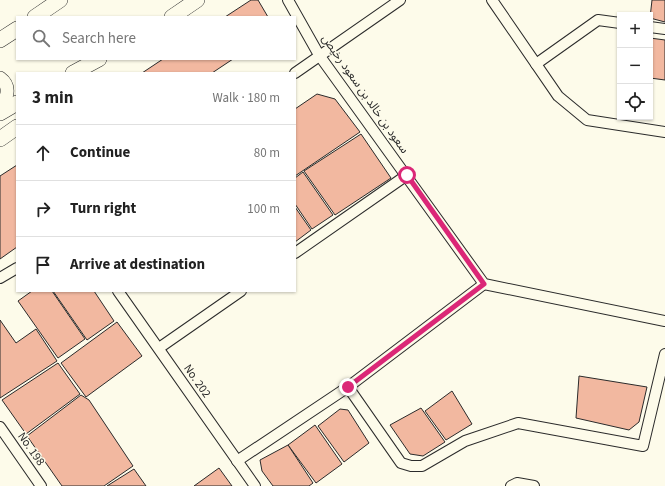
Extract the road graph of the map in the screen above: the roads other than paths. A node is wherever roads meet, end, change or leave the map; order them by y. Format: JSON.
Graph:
{"nodes":[{"id":1,"x":60,"y":0,"type":"edge"},
{"id":2,"x":197,"y":0,"type":"edge"},
{"id":3,"x":288,"y":0,"type":"edge"},
{"id":4,"x":400,"y":0,"type":"edge"},
{"id":5,"x":492,"y":0,"type":"edge"},
{"id":6,"x":36,"y":16,"type":"edge"},
{"id":7,"x":173,"y":16,"type":"edge"},
{"id":8,"x":617,"y":23,"type":"edge"},
{"id":9,"x":653,"y":28,"type":"edge"},
{"id":10,"x":16,"y":30,"type":"edge"},
{"id":11,"x":665,"y":30,"type":"edge"},
{"id":12,"x":0,"y":40,"type":"edge"},
{"id":13,"x":319,"y":55,"type":"junction"},
{"id":14,"x":97,"y":60,"type":"edge"},
{"id":15,"x":108,"y":60,"type":"edge"},
{"id":16,"x":536,"y":64,"type":"junction"},
{"id":17,"x":75,"y":72,"type":"edge"},
{"id":18,"x":90,"y":72,"type":"edge"},
{"id":19,"x":296,"y":72,"type":"edge"},
{"id":20,"x":0,"y":78,"type":"edge"},
{"id":21,"x":16,"y":104,"type":"edge"},
{"id":22,"x":0,"y":107,"type":"edge"},
{"id":23,"x":0,"y":113,"type":"edge"},
{"id":24,"x":16,"y":128,"type":"edge"},
{"id":25,"x":665,"y":132,"type":"edge"},
{"id":26,"x":0,"y":139,"type":"edge"},
{"id":27,"x":407,"y":175,"type":"junction"},
{"id":28,"x":296,"y":252,"type":"edge"},
{"id":29,"x":16,"y":269,"type":"edge"},
{"id":30,"x":0,"y":278,"type":"edge"},
{"id":31,"x":484,"y":284,"type":"junction"},
{"id":32,"x":119,"y":292,"type":"edge"},
{"id":33,"x":240,"y":292,"type":"edge"},
{"id":34,"x":665,"y":321,"type":"edge"},
{"id":35,"x":159,"y":348,"type":"junction"},
{"id":36,"x":665,"y":354,"type":"edge"},
{"id":37,"x":348,"y":387,"type":"junction"},
{"id":38,"x":0,"y":427,"type":"edge"},
{"id":39,"x":237,"y":461,"type":"junction"},
{"id":40,"x":41,"y":486,"type":"edge"},
{"id":41,"x":255,"y":486,"type":"edge"},
{"id":42,"x":511,"y":486,"type":"edge"},
{"id":43,"x":534,"y":486,"type":"edge"}],
"edges":[{"from":1,"to":6,"type":"main road"},
{"from":2,"to":7,"type":"main road"},
{"from":3,"to":13,"type":"street","name":"سعود بن خالد بن سعود رخيص"},
{"from":4,"to":13,"type":"street"},
{"from":5,"to":16,"type":"street"},
{"from":8,"to":16,"type":"street"},
{"from":9,"to":11,"type":"street"},
{"from":10,"to":12,"type":"main road"},
{"from":13,"to":19,"type":"street"},
{"from":13,"to":27,"type":"street","name":"سعود بن خالد بن سعود رخيص"},
{"from":14,"to":17,"type":"main road"},
{"from":15,"to":18,"type":"main road"},
{"from":16,"to":25,"type":"street"},
{"from":20,"to":22,"type":"street"},
{"from":21,"to":23,"type":"main road"},
{"from":24,"to":26,"type":"main road"},
{"from":27,"to":28,"type":"street"},
{"from":27,"to":31,"type":"street","name":"سعود بن خالد بن سعود رخيص"},
{"from":29,"to":30,"type":"street"},
{"from":31,"to":34,"type":"street"},
{"from":31,"to":37,"type":"street"},
{"from":32,"to":35,"type":"street","name":"No. 202"},
{"from":33,"to":35,"type":"street"},
{"from":35,"to":39,"type":"street","name":"No. 202"},
{"from":36,"to":37,"type":"street"},
{"from":37,"to":39,"type":"street"},
{"from":38,"to":40,"type":"street","name":"No. 198"},
{"from":39,"to":41,"type":"street","name":"No. 202"},
{"from":42,"to":43,"type":"street"}]}
